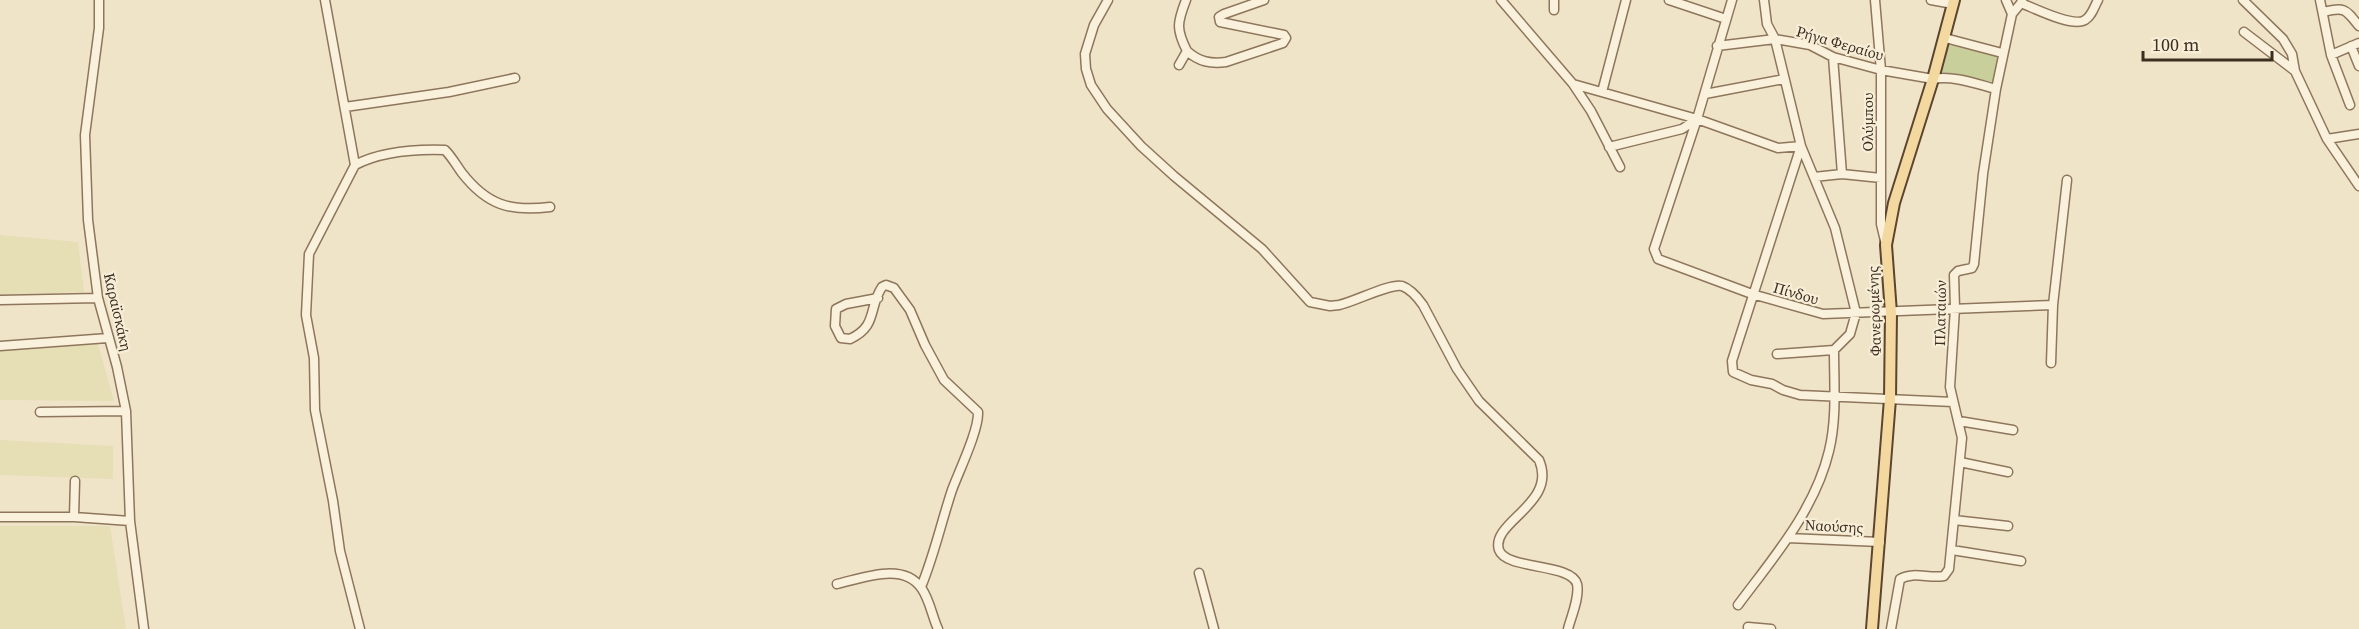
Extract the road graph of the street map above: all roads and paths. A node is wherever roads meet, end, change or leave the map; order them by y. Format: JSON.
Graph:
{"nodes":[{"id":1,"x":99,"y":0,"type":"edge"},
{"id":2,"x":325,"y":0,"type":"edge"},
{"id":3,"x":1108,"y":0,"type":"edge"},
{"id":4,"x":1186,"y":0,"type":"edge"},
{"id":5,"x":1264,"y":0,"type":"edge"},
{"id":6,"x":1501,"y":0,"type":"edge"},
{"id":7,"x":1554,"y":0,"type":"edge"},
{"id":8,"x":1626,"y":0,"type":"edge"},
{"id":9,"x":1669,"y":0,"type":"edge"},
{"id":10,"x":1732,"y":0,"type":"edge"},
{"id":11,"x":1764,"y":0,"type":"edge"},
{"id":12,"x":1875,"y":0,"type":"edge"},
{"id":13,"x":1931,"y":0,"type":"edge"},
{"id":14,"x":2006,"y":0,"type":"edge"},
{"id":15,"x":2098,"y":0,"type":"edge"},
{"id":16,"x":2243,"y":0,"type":"edge"},
{"id":17,"x":2320,"y":0,"type":"edge"},
{"id":18,"x":1953,"y":2,"type":"edge"},
{"id":19,"x":2022,"y":2,"type":"edge"},
{"id":20,"x":1554,"y":10,"type":"dead end"},
{"id":21,"x":2324,"y":12,"type":"junction"},
{"id":22,"x":2012,"y":14,"type":"junction"},
{"id":23,"x":1726,"y":19,"type":"junction"},
{"id":24,"x":2359,"y":26,"type":"edge"},
{"id":25,"x":2244,"y":32,"type":"dead end"},
{"id":26,"x":1945,"y":38,"type":"junction"},
{"id":27,"x":1775,"y":39,"type":"junction"},
{"id":28,"x":2355,"y":45,"type":"edge"},
{"id":29,"x":1717,"y":46,"type":"junction"},
{"id":30,"x":1188,"y":51,"type":"junction"},
{"id":31,"x":2002,"y":53,"type":"junction"},
{"id":32,"x":2331,"y":55,"type":"junction"},
{"id":33,"x":1833,"y":57,"type":"junction"},
{"id":34,"x":1179,"y":65,"type":"dead end"},
{"id":35,"x":2359,"y":66,"type":"edge"},
{"id":36,"x":1881,"y":70,"type":"junction"},
{"id":37,"x":2295,"y":71,"type":"junction"},
{"id":38,"x":515,"y":78,"type":"dead end"},
{"id":39,"x":1784,"y":79,"type":"junction"},
{"id":40,"x":1933,"y":79,"type":"junction"},
{"id":41,"x":1573,"y":84,"type":"junction"},
{"id":42,"x":1996,"y":89,"type":"junction"},
{"id":43,"x":1602,"y":92,"type":"junction"},
{"id":44,"x":1705,"y":94,"type":"junction"},
{"id":45,"x":2350,"y":105,"type":"dead end"},
{"id":46,"x":345,"y":107,"type":"junction"},
{"id":47,"x":1697,"y":119,"type":"junction"},
{"id":48,"x":2359,"y":134,"type":"edge"},
{"id":49,"x":2327,"y":139,"type":"junction"},
{"id":50,"x":1801,"y":146,"type":"junction"},
{"id":51,"x":1609,"y":147,"type":"junction"},
{"id":52,"x":355,"y":165,"type":"junction"},
{"id":53,"x":1620,"y":167,"type":"dead end"},
{"id":54,"x":1842,"y":174,"type":"junction"},
{"id":55,"x":1814,"y":177,"type":"junction"},
{"id":56,"x":1881,"y":178,"type":"junction"},
{"id":57,"x":2067,"y":180,"type":"dead end"},
{"id":58,"x":2358,"y":184,"type":"edge"},
{"id":59,"x":550,"y":207,"type":"dead end"},
{"id":60,"x":1886,"y":245,"type":"junction"},
{"id":61,"x":1752,"y":294,"type":"junction"},
{"id":62,"x":98,"y":298,"type":"junction"},
{"id":63,"x":878,"y":298,"type":"junction"},
{"id":64,"x":0,"y":300,"type":"edge"},
{"id":65,"x":2053,"y":305,"type":"junction"},
{"id":66,"x":1955,"y":308,"type":"junction"},
{"id":67,"x":1856,"y":313,"type":"junction"},
{"id":68,"x":1891,"y":313,"type":"junction"},
{"id":69,"x":108,"y":338,"type":"junction"},
{"id":70,"x":0,"y":346,"type":"edge"},
{"id":71,"x":1834,"y":350,"type":"junction"},
{"id":72,"x":1777,"y":354,"type":"dead end"},
{"id":73,"x":2051,"y":363,"type":"dead end"},
{"id":74,"x":1833,"y":397,"type":"junction"},
{"id":75,"x":1890,"y":399,"type":"junction"},
{"id":76,"x":1953,"y":402,"type":"junction"},
{"id":77,"x":126,"y":411,"type":"junction"},
{"id":78,"x":40,"y":412,"type":"dead end"},
{"id":79,"x":1959,"y":420,"type":"junction"},
{"id":80,"x":2013,"y":430,"type":"dead end"},
{"id":81,"x":1960,"y":462,"type":"junction"},
{"id":82,"x":2008,"y":472,"type":"dead end"},
{"id":83,"x":75,"y":481,"type":"dead end"},
{"id":84,"x":0,"y":517,"type":"edge"},
{"id":85,"x":74,"y":517,"type":"junction"},
{"id":86,"x":1954,"y":520,"type":"junction"},
{"id":87,"x":130,"y":521,"type":"junction"},
{"id":88,"x":2008,"y":526,"type":"dead end"},
{"id":89,"x":1788,"y":538,"type":"junction"},
{"id":90,"x":1880,"y":542,"type":"junction"},
{"id":91,"x":1952,"y":550,"type":"junction"},
{"id":92,"x":2021,"y":561,"type":"dead end"},
{"id":93,"x":1199,"y":573,"type":"dead end"},
{"id":94,"x":837,"y":584,"type":"dead end"},
{"id":95,"x":921,"y":587,"type":"junction"},
{"id":96,"x":1738,"y":605,"type":"dead end"},
{"id":97,"x":1748,"y":627,"type":"dead end"},
{"id":98,"x":144,"y":629,"type":"edge"},
{"id":99,"x":360,"y":629,"type":"edge"},
{"id":100,"x":938,"y":629,"type":"edge"},
{"id":101,"x":1214,"y":629,"type":"edge"},
{"id":102,"x":1568,"y":629,"type":"edge"},
{"id":103,"x":1771,"y":629,"type":"edge"},
{"id":104,"x":1872,"y":629,"type":"edge"},
{"id":105,"x":1891,"y":629,"type":"edge"}],
"edges":[{"from":1,"to":62,"type":"street","name":"Καραϊσκάκη"},
{"from":2,"to":46,"type":"street"},
{"from":3,"to":102,"type":"street"},
{"from":4,"to":30,"type":"street"},
{"from":5,"to":30,"type":"street"},
{"from":6,"to":41,"type":"street"},
{"from":7,"to":20,"type":"street"},
{"from":8,"to":43,"type":"street"},
{"from":9,"to":23,"type":"street"},
{"from":10,"to":23,"type":"street"},
{"from":11,"to":27,"type":"street"},
{"from":12,"to":36,"type":"street","name":"Ολύμπου"},
{"from":13,"to":18,"type":"street"},
{"from":14,"to":22,"type":"street"},
{"from":15,"to":19,"type":"street"},
{"from":16,"to":37,"type":"street"},
{"from":17,"to":21,"type":"street"},
{"from":18,"to":26,"type":"main road","name":"Φανερωμένης"},
{"from":19,"to":22,"type":"street"},
{"from":21,"to":24,"type":"street"},
{"from":21,"to":32,"type":"street"},
{"from":22,"to":31,"type":"street"},
{"from":23,"to":29,"type":"street"},
{"from":25,"to":37,"type":"street"},
{"from":26,"to":31,"type":"street"},
{"from":26,"to":40,"type":"main road","name":"Φανερωμένης"},
{"from":27,"to":29,"type":"street","name":"Ρήγα Φεραίου"},
{"from":27,"to":33,"type":"street","name":"Ρήγα Φεραίου"},
{"from":27,"to":39,"type":"street"},
{"from":28,"to":32,"type":"street"},
{"from":28,"to":35,"type":"street"},
{"from":29,"to":44,"type":"street"},
{"from":30,"to":34,"type":"street"},
{"from":31,"to":42,"type":"street"},
{"from":32,"to":45,"type":"street"},
{"from":33,"to":36,"type":"street","name":"Ρήγα Φεραίου"},
{"from":33,"to":54,"type":"street"},
{"from":36,"to":40,"type":"street","name":"Ρήγα Φεραίου"},
{"from":36,"to":56,"type":"street","name":"Ολύμπου"},
{"from":37,"to":49,"type":"street"},
{"from":38,"to":46,"type":"street"},
{"from":39,"to":44,"type":"street"},
{"from":39,"to":50,"type":"street"},
{"from":40,"to":42,"type":"street","name":"Ρήγα Φεραίου"},
{"from":40,"to":60,"type":"main road","name":"Φανερωμένης"},
{"from":41,"to":43,"type":"street"},
{"from":41,"to":51,"type":"street"},
{"from":42,"to":66,"type":"street","name":"Πλαταιών"},
{"from":43,"to":47,"type":"street"},
{"from":44,"to":47,"type":"street"},
{"from":46,"to":52,"type":"street"},
{"from":47,"to":50,"type":"street"},
{"from":47,"to":51,"type":"street"},
{"from":47,"to":61,"type":"street","name":"Πίνδου"},
{"from":48,"to":49,"type":"street"},
{"from":49,"to":58,"type":"street"},
{"from":50,"to":55,"type":"street"},
{"from":50,"to":61,"type":"street"},
{"from":51,"to":53,"type":"street"},
{"from":52,"to":59,"type":"street"},
{"from":52,"to":99,"type":"street"},
{"from":54,"to":55,"type":"street"},
{"from":54,"to":56,"type":"street"},
{"from":55,"to":67,"type":"street"},
{"from":56,"to":60,"type":"street","name":"Ολύμπου"},
{"from":57,"to":65,"type":"street"},
{"from":60,"to":68,"type":"main road","name":"Φανερωμένης"},
{"from":61,"to":67,"type":"street","name":"Πίνδου"},
{"from":61,"to":74,"type":"street"},
{"from":62,"to":64,"type":"street"},
{"from":62,"to":69,"type":"street","name":"Καραϊσκάκη"},
{"from":63,"to":63,"type":"street"},
{"from":63,"to":95,"type":"street"},
{"from":65,"to":66,"type":"street","name":"Πίνδου"},
{"from":65,"to":73,"type":"street"},
{"from":66,"to":68,"type":"street","name":"Πίνδου"},
{"from":66,"to":76,"type":"street","name":"Πλαταιών"},
{"from":67,"to":68,"type":"street","name":"Πίνδου"},
{"from":67,"to":71,"type":"street"},
{"from":68,"to":75,"type":"main road","name":"Φανερωμένης"},
{"from":69,"to":70,"type":"street"},
{"from":69,"to":77,"type":"street","name":"Καραϊσκάκη"},
{"from":71,"to":72,"type":"street"},
{"from":71,"to":74,"type":"street"},
{"from":74,"to":75,"type":"street"},
{"from":74,"to":89,"type":"street"},
{"from":75,"to":76,"type":"street"},
{"from":75,"to":90,"type":"main road","name":"Φανερωμένης"},
{"from":76,"to":79,"type":"street","name":"Πλαταιών"},
{"from":77,"to":78,"type":"street"},
{"from":77,"to":87,"type":"street","name":"Καραϊσκάκη"},
{"from":79,"to":80,"type":"street"},
{"from":79,"to":81,"type":"street","name":"Πλαταιών"},
{"from":81,"to":82,"type":"street"},
{"from":81,"to":86,"type":"street","name":"Πλαταιών"},
{"from":83,"to":85,"type":"street"},
{"from":84,"to":85,"type":"street"},
{"from":85,"to":87,"type":"street"},
{"from":86,"to":88,"type":"street"},
{"from":86,"to":91,"type":"street","name":"Πλαταιών"},
{"from":87,"to":98,"type":"street","name":"Καραϊσκάκη"},
{"from":89,"to":90,"type":"street","name":"Ναούσης"},
{"from":89,"to":96,"type":"street"},
{"from":90,"to":104,"type":"main road","name":"Φανερωμένης"},
{"from":91,"to":92,"type":"street"},
{"from":91,"to":105,"type":"street","name":"Πλαταιών"},
{"from":93,"to":101,"type":"street"},
{"from":94,"to":95,"type":"street"},
{"from":95,"to":100,"type":"street"},
{"from":97,"to":103,"type":"street"}]}
